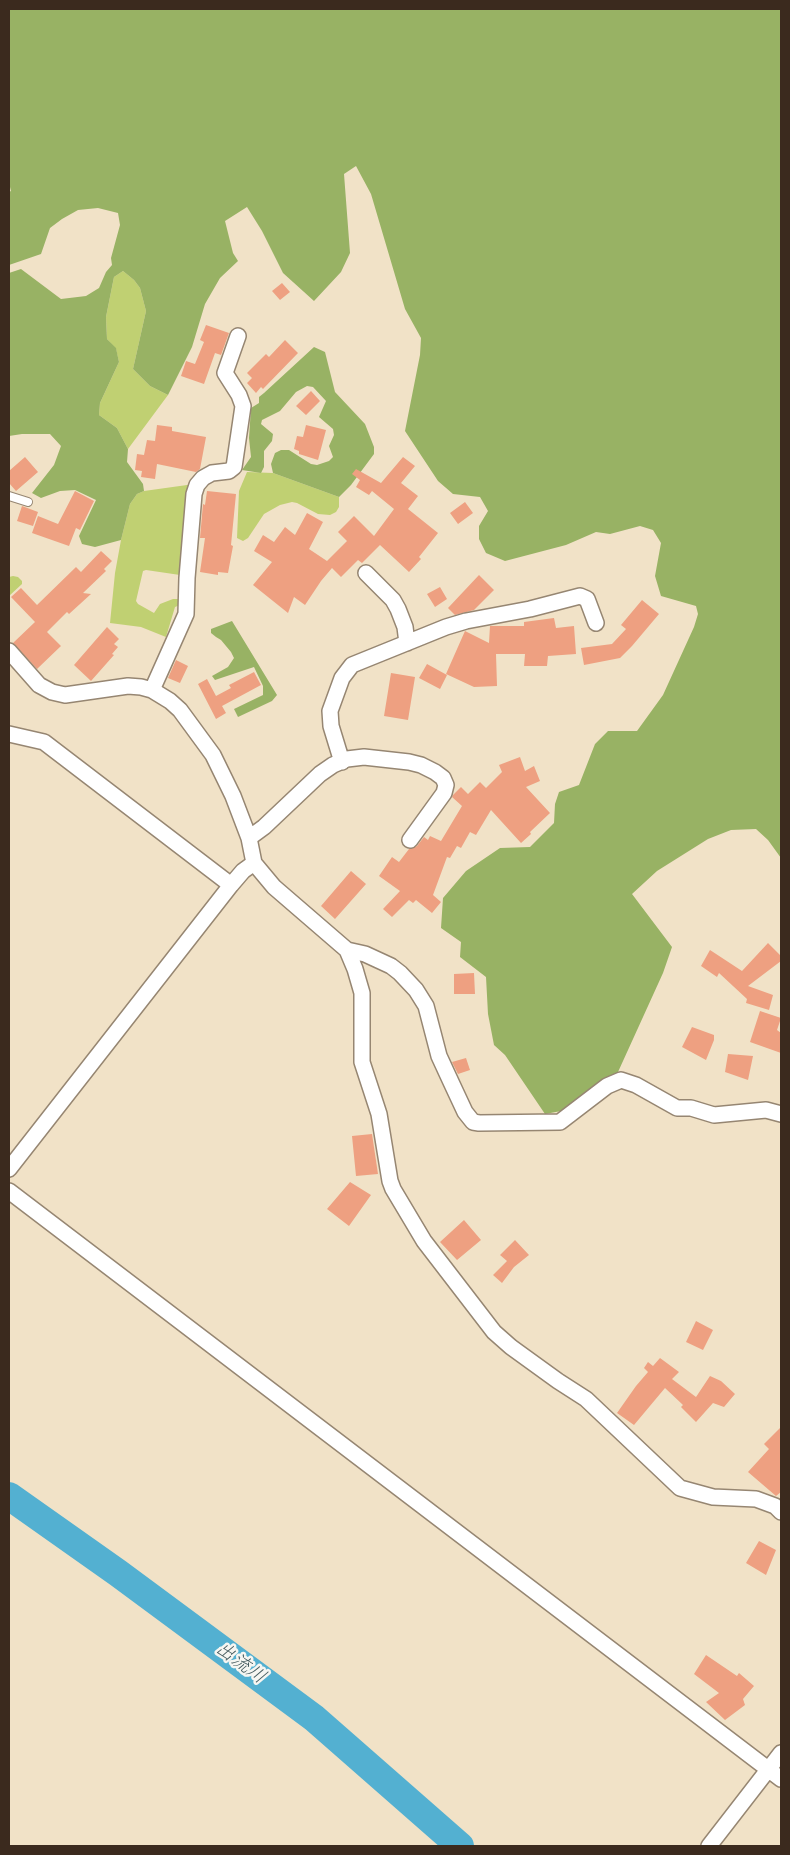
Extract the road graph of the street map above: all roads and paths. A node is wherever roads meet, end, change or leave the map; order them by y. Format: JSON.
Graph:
{"nodes":[{"id":1,"x":238,"y":336,"type":"dead end"},
{"id":2,"x":9,"y":496,"type":"edge"},
{"id":3,"x":28,"y":502,"type":"dead end"},
{"id":4,"x":366,"y":573,"type":"dead end"},
{"id":5,"x":596,"y":624,"type":"dead end"},
{"id":6,"x":407,"y":643,"type":"junction"},
{"id":7,"x":9,"y":651,"type":"edge"},
{"id":8,"x":152,"y":690,"type":"junction"},
{"id":9,"x":9,"y":734,"type":"edge"},
{"id":10,"x":342,"y":762,"type":"junction"},
{"id":11,"x":249,"y":838,"type":"junction"},
{"id":12,"x":410,"y":840,"type":"dead end"},
{"id":13,"x":254,"y":863,"type":"junction"},
{"id":14,"x":231,"y":885,"type":"junction"},
{"id":15,"x":347,"y":950,"type":"junction"},
{"id":16,"x":781,"y":1114,"type":"edge"},
{"id":17,"x":9,"y":1169,"type":"edge"},
{"id":18,"x":9,"y":1190,"type":"edge"},
{"id":19,"x":781,"y":1512,"type":"edge"},
{"id":20,"x":781,"y":1752,"type":"edge"},
{"id":21,"x":768,"y":1769,"type":"junction"},
{"id":22,"x":781,"y":1779,"type":"edge"},
{"id":23,"x":709,"y":1846,"type":"edge"}],
"edges":[{"from":1,"to":8,"type":"street"},
{"from":2,"to":3,"type":"lane"},
{"from":4,"to":6,"type":"street"},
{"from":5,"to":6,"type":"street"},
{"from":6,"to":10,"type":"street"},
{"from":7,"to":8,"type":"street"},
{"from":8,"to":11,"type":"street"},
{"from":9,"to":14,"type":"street"},
{"from":10,"to":11,"type":"street"},
{"from":10,"to":12,"type":"street"},
{"from":11,"to":13,"type":"street"},
{"from":13,"to":14,"type":"street"},
{"from":13,"to":15,"type":"street"},
{"from":14,"to":17,"type":"street"},
{"from":15,"to":16,"type":"street"},
{"from":15,"to":19,"type":"street"},
{"from":18,"to":21,"type":"street"},
{"from":20,"to":21,"type":"street"},
{"from":21,"to":22,"type":"street"},
{"from":21,"to":23,"type":"street"}]}
